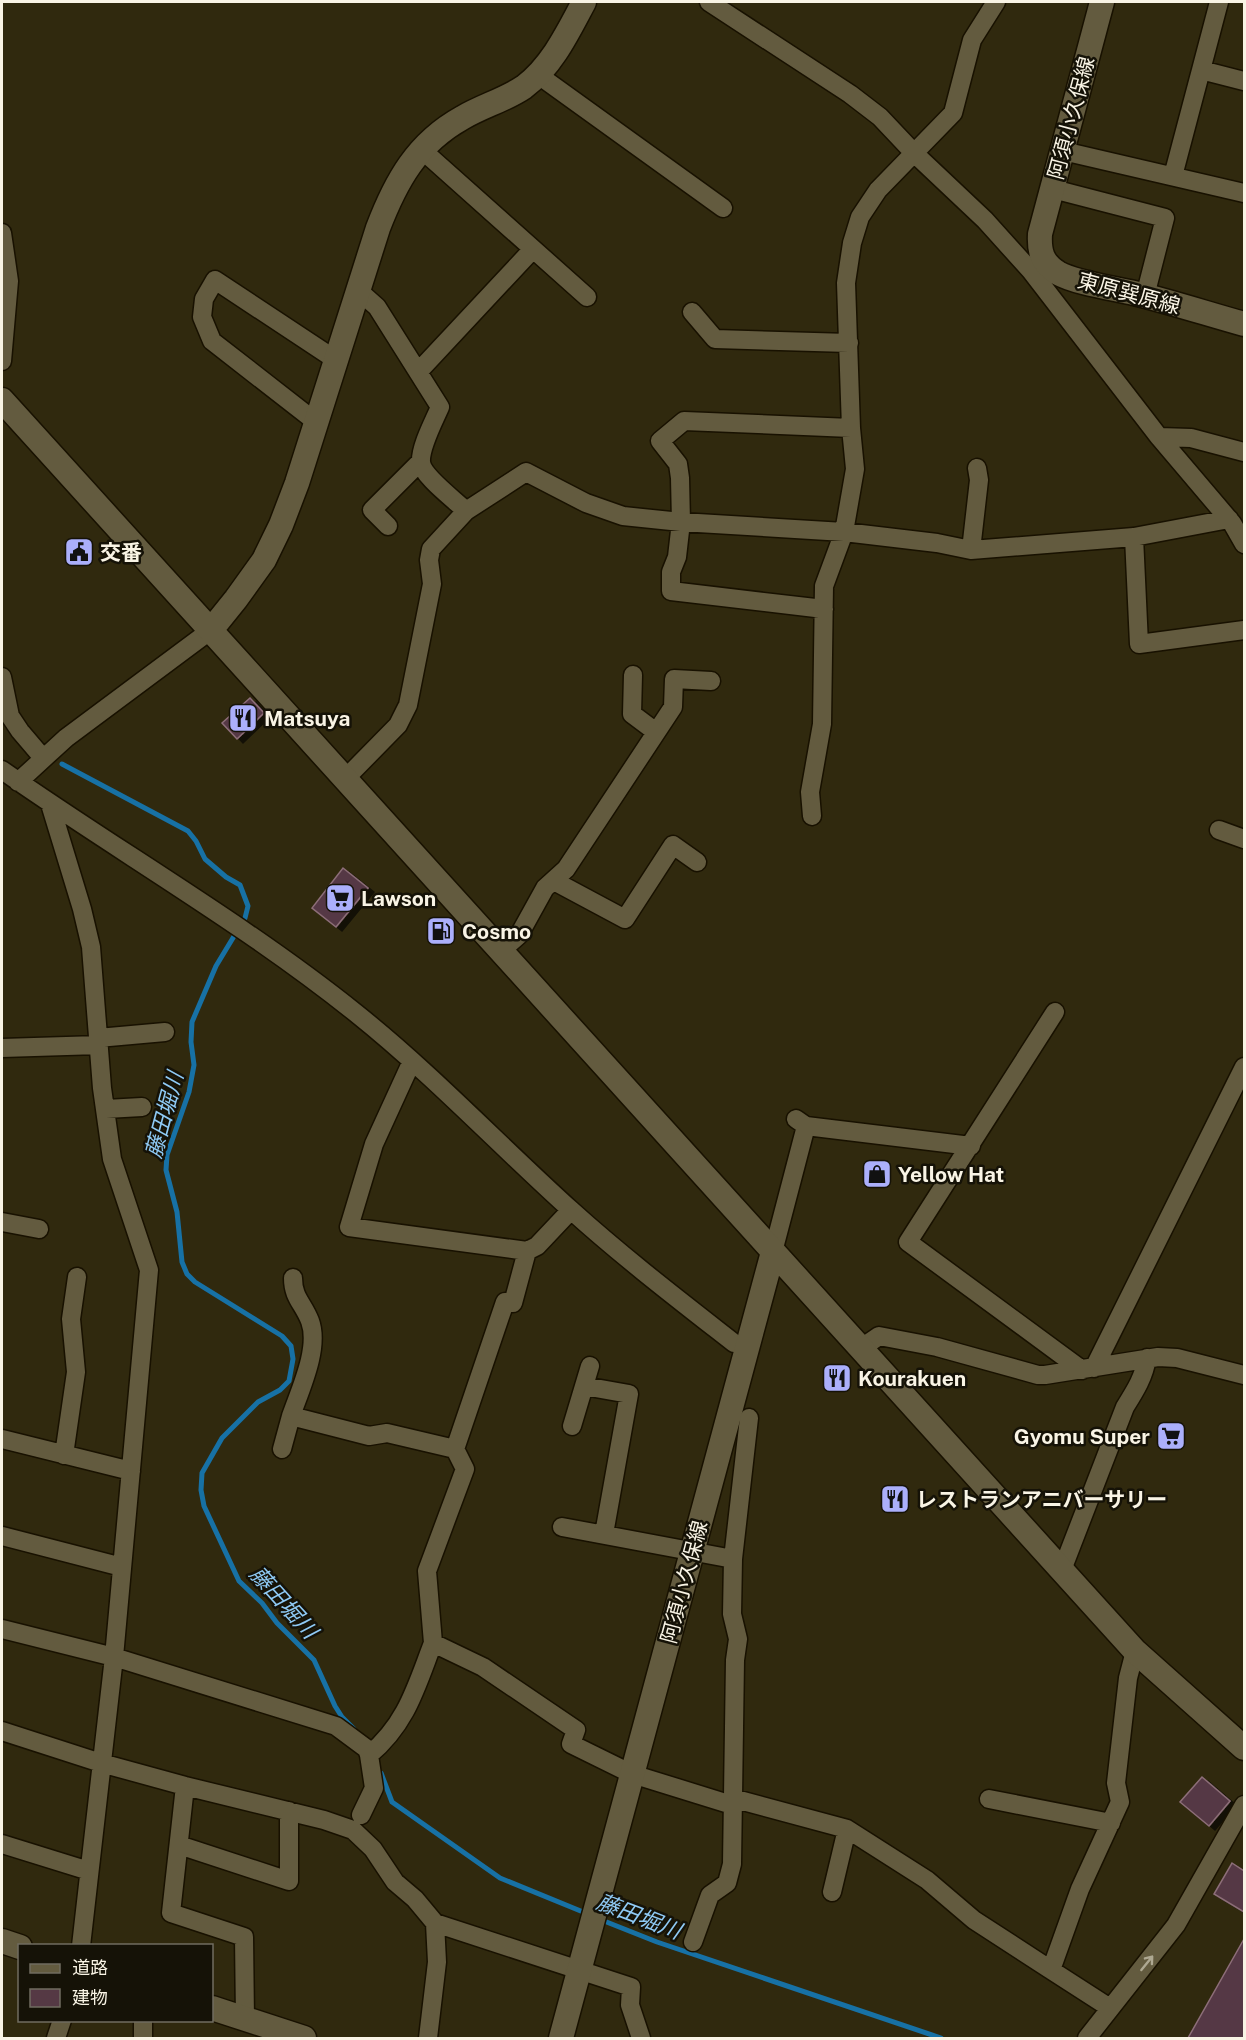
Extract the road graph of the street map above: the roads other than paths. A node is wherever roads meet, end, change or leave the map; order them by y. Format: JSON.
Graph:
{"nodes":[{"id":1,"x":584,"y":2,"type":"edge"},
{"id":2,"x":709,"y":2,"type":"edge"},
{"id":3,"x":996,"y":2,"type":"edge"},
{"id":4,"x":1102,"y":2,"type":"edge"},
{"id":5,"x":1219,"y":2,"type":"edge"},
{"id":6,"x":1201,"y":70,"type":"junction"},
{"id":7,"x":537,"y":74,"type":"junction"},
{"id":8,"x":1245,"y":81,"type":"edge"},
{"id":9,"x":421,"y":149,"type":"junction"},
{"id":10,"x":1063,"y":151,"type":"junction"},
{"id":11,"x":914,"y":153,"type":"junction"},
{"id":12,"x":1173,"y":176,"type":"junction"},
{"id":13,"x":1053,"y":189,"type":"junction"},
{"id":14,"x":1245,"y":193,"type":"edge"},
{"id":15,"x":723,"y":208,"type":"dead end"},
{"id":16,"x":2,"y":233,"type":"edge"},
{"id":17,"x":1040,"y":234,"type":"joint"},
{"id":18,"x":532,"y":249,"type":"junction"},
{"id":19,"x":359,"y":291,"type":"junction"},
{"id":20,"x":1145,"y":296,"type":"junction"},
{"id":21,"x":587,"y":297,"type":"dead end"},
{"id":22,"x":692,"y":312,"type":"dead end"},
{"id":23,"x":1245,"y":324,"type":"edge"},
{"id":24,"x":849,"y":343,"type":"junction"},
{"id":25,"x":336,"y":360,"type":"junction"},
{"id":26,"x":2,"y":361,"type":"edge"},
{"id":27,"x":419,"y":371,"type":"junction"},
{"id":28,"x":2,"y":400,"type":"edge"},
{"id":29,"x":316,"y":422,"type":"junction"},
{"id":30,"x":851,"y":428,"type":"junction"},
{"id":31,"x":1159,"y":437,"type":"junction"},
{"id":32,"x":1245,"y":452,"type":"edge"},
{"id":33,"x":421,"y":461,"type":"junction"},
{"id":34,"x":977,"y":468,"type":"dead end"},
{"id":35,"x":466,"y":511,"type":"junction"},
{"id":36,"x":1229,"y":519,"type":"junction"},
{"id":37,"x":681,"y":522,"type":"junction"},
{"id":38,"x":388,"y":526,"type":"dead end"},
{"id":39,"x":844,"y":532,"type":"junction"},
{"id":40,"x":1134,"y":537,"type":"junction"},
{"id":41,"x":1245,"y":544,"type":"edge"},
{"id":42,"x":971,"y":550,"type":"junction"},
{"id":43,"x":824,"y":609,"type":"junction"},
{"id":44,"x":211,"y":630,"type":"junction"},
{"id":45,"x":1245,"y":630,"type":"edge"},
{"id":46,"x":633,"y":675,"type":"dead end"},
{"id":47,"x":2,"y":677,"type":"edge"},
{"id":48,"x":711,"y":681,"type":"dead end"},
{"id":49,"x":656,"y":732,"type":"junction"},
{"id":50,"x":43,"y":758,"type":"junction"},
{"id":51,"x":8,"y":779,"type":"edge"},
{"id":52,"x":345,"y":779,"type":"junction"},
{"id":53,"x":51,"y":804,"type":"junction"},
{"id":54,"x":812,"y":816,"type":"dead end"},
{"id":55,"x":1219,"y":830,"type":"dead end"},
{"id":56,"x":1245,"y":839,"type":"edge"},
{"id":57,"x":697,"y":862,"type":"dead end"},
{"id":58,"x":554,"y":881,"type":"junction"},
{"id":59,"x":501,"y":951,"type":"junction"},
{"id":60,"x":1055,"y":1012,"type":"dead end"},
{"id":61,"x":165,"y":1032,"type":"dead end"},
{"id":62,"x":99,"y":1041,"type":"junction"},
{"id":63,"x":2,"y":1048,"type":"edge"},
{"id":64,"x":412,"y":1061,"type":"junction"},
{"id":65,"x":1245,"y":1067,"type":"edge"},
{"id":66,"x":142,"y":1107,"type":"dead end"},
{"id":67,"x":106,"y":1109,"type":"junction"},
{"id":68,"x":971,"y":1146,"type":"junction"},
{"id":69,"x":571,"y":1210,"type":"junction"},
{"id":70,"x":2,"y":1222,"type":"edge"},
{"id":71,"x":39,"y":1229,"type":"dead end"},
{"id":72,"x":527,"y":1251,"type":"junction"},
{"id":73,"x":773,"y":1252,"type":"junction"},
{"id":74,"x":77,"y":1277,"type":"dead end"},
{"id":75,"x":293,"y":1278,"type":"dead end"},
{"id":76,"x":734,"y":1343,"type":"dead end"},
{"id":77,"x":860,"y":1349,"type":"junction"},
{"id":78,"x":1147,"y":1358,"type":"junction"},
{"id":79,"x":590,"y":1366,"type":"dead end"},
{"id":80,"x":1088,"y":1369,"type":"junction"},
{"id":81,"x":1245,"y":1375,"type":"edge"},
{"id":82,"x":584,"y":1386,"type":"junction"},
{"id":83,"x":291,"y":1416,"type":"junction"},
{"id":84,"x":749,"y":1418,"type":"dead end"},
{"id":85,"x":572,"y":1426,"type":"dead end"},
{"id":86,"x":2,"y":1439,"type":"edge"},
{"id":87,"x":282,"y":1449,"type":"dead end"},
{"id":88,"x":455,"y":1449,"type":"junction"},
{"id":89,"x":64,"y":1455,"type":"junction"},
{"id":90,"x":131,"y":1471,"type":"junction"},
{"id":91,"x":562,"y":1527,"type":"dead end"},
{"id":92,"x":603,"y":1534,"type":"junction"},
{"id":93,"x":2,"y":1536,"type":"edge"},
{"id":94,"x":693,"y":1551,"type":"junction"},
{"id":95,"x":733,"y":1559,"type":"junction"},
{"id":96,"x":122,"y":1568,"type":"junction"},
{"id":97,"x":1062,"y":1570,"type":"junction"},
{"id":98,"x":2,"y":1629,"type":"edge"},
{"id":99,"x":433,"y":1643,"type":"junction"},
{"id":100,"x":1135,"y":1651,"type":"junction"},
{"id":101,"x":114,"y":1657,"type":"junction"},
{"id":102,"x":2,"y":1731,"type":"edge"},
{"id":103,"x":1245,"y":1748,"type":"edge"},
{"id":104,"x":374,"y":1750,"type":"junction"},
{"id":105,"x":101,"y":1763,"type":"junction"},
{"id":106,"x":632,"y":1774,"type":"junction"},
{"id":107,"x":185,"y":1786,"type":"junction"},
{"id":108,"x":989,"y":1799,"type":"dead end"},
{"id":109,"x":732,"y":1802,"type":"junction"},
{"id":110,"x":1245,"y":1805,"type":"edge"},
{"id":111,"x":289,"y":1811,"type":"junction"},
{"id":112,"x":360,"y":1815,"type":"dead end"},
{"id":113,"x":1111,"y":1823,"type":"junction"},
{"id":114,"x":847,"y":1829,"type":"junction"},
{"id":115,"x":2,"y":1844,"type":"edge"},
{"id":116,"x":179,"y":1845,"type":"junction"},
{"id":117,"x":89,"y":1871,"type":"junction"},
{"id":118,"x":832,"y":1892,"type":"dead end"},
{"id":119,"x":435,"y":1923,"type":"junction"},
{"id":120,"x":2,"y":1941,"type":"edge"},
{"id":121,"x":693,"y":1942,"type":"dead end"},
{"id":122,"x":81,"y":1944,"type":"edge"},
{"id":123,"x":18,"y":1946,"type":"edge"},
{"id":124,"x":1051,"y":1970,"type":"junction"},
{"id":125,"x":579,"y":1971,"type":"junction"},
{"id":126,"x":213,"y":2008,"type":"edge"},
{"id":127,"x":1110,"y":2008,"type":"junction"},
{"id":128,"x":246,"y":2019,"type":"junction"},
{"id":129,"x":61,"y":2022,"type":"edge"},
{"id":130,"x":143,"y":2022,"type":"edge"},
{"id":131,"x":270,"y":2033,"type":"edge"},
{"id":132,"x":56,"y":2038,"type":"edge"},
{"id":133,"x":143,"y":2038,"type":"edge"},
{"id":134,"x":304,"y":2038,"type":"edge"},
{"id":135,"x":428,"y":2038,"type":"edge"},
{"id":136,"x":561,"y":2038,"type":"edge"},
{"id":137,"x":641,"y":2038,"type":"edge"},
{"id":138,"x":1087,"y":2038,"type":"edge"}],
"edges":[{"from":1,"to":7,"type":"street"},
{"from":2,"to":11,"type":"street"},
{"from":3,"to":11,"type":"street"},
{"from":4,"to":10,"type":"street","name":"阿須小久保線"},
{"from":5,"to":6,"type":"street"},
{"from":6,"to":8,"type":"street"},
{"from":6,"to":12,"type":"street"},
{"from":7,"to":9,"type":"street"},
{"from":7,"to":15,"type":"street"},
{"from":9,"to":18,"type":"street"},
{"from":9,"to":19,"type":"street"},
{"from":10,"to":12,"type":"street"},
{"from":10,"to":13,"type":"street","name":"阿須小久保線"},
{"from":11,"to":24,"type":"street"},
{"from":11,"to":31,"type":"street"},
{"from":12,"to":14,"type":"street"},
{"from":13,"to":17,"type":"street","name":"阿須小久保線"},
{"from":13,"to":20,"type":"street"},
{"from":16,"to":26,"type":"street"},
{"from":17,"to":20,"type":"street","name":"東原巽原線"},
{"from":18,"to":21,"type":"street"},
{"from":18,"to":27,"type":"street"},
{"from":19,"to":25,"type":"street"},
{"from":19,"to":27,"type":"street"},
{"from":20,"to":23,"type":"street","name":"東原巽原線"},
{"from":22,"to":24,"type":"street"},
{"from":24,"to":30,"type":"street"},
{"from":25,"to":29,"type":"street"},
{"from":25,"to":29,"type":"street"},
{"from":27,"to":33,"type":"street"},
{"from":28,"to":44,"type":"street"},
{"from":29,"to":44,"type":"street"},
{"from":30,"to":37,"type":"street"},
{"from":30,"to":39,"type":"street"},
{"from":31,"to":32,"type":"street"},
{"from":31,"to":36,"type":"street"},
{"from":33,"to":35,"type":"street"},
{"from":33,"to":38,"type":"street"},
{"from":34,"to":42,"type":"street"},
{"from":35,"to":37,"type":"street"},
{"from":35,"to":52,"type":"street"},
{"from":36,"to":40,"type":"street"},
{"from":36,"to":41,"type":"street"},
{"from":37,"to":39,"type":"street"},
{"from":37,"to":43,"type":"street"},
{"from":39,"to":42,"type":"street"},
{"from":39,"to":43,"type":"street"},
{"from":40,"to":42,"type":"street"},
{"from":40,"to":45,"type":"street"},
{"from":43,"to":54,"type":"street"},
{"from":44,"to":50,"type":"street"},
{"from":44,"to":52,"type":"street"},
{"from":46,"to":49,"type":"street"},
{"from":47,"to":50,"type":"street"},
{"from":48,"to":49,"type":"street"},
{"from":49,"to":58,"type":"street"},
{"from":50,"to":51,"type":"street"},
{"from":51,"to":53,"type":"street"},
{"from":52,"to":59,"type":"street"},
{"from":53,"to":62,"type":"street"},
{"from":53,"to":64,"type":"street"},
{"from":55,"to":56,"type":"street"},
{"from":57,"to":58,"type":"street"},
{"from":58,"to":59,"type":"street"},
{"from":59,"to":73,"type":"street"},
{"from":60,"to":68,"type":"street"},
{"from":61,"to":62,"type":"street"},
{"from":62,"to":63,"type":"street"},
{"from":62,"to":67,"type":"street"},
{"from":64,"to":69,"type":"street"},
{"from":64,"to":72,"type":"street"},
{"from":65,"to":80,"type":"street"},
{"from":66,"to":67,"type":"street"},
{"from":67,"to":90,"type":"street"},
{"from":68,"to":73,"type":"street","name":"阿須小久保線"},
{"from":68,"to":80,"type":"street"},
{"from":69,"to":72,"type":"street"},
{"from":69,"to":76,"type":"street"},
{"from":70,"to":71,"type":"street"},
{"from":72,"to":88,"type":"street"},
{"from":73,"to":77,"type":"street"},
{"from":73,"to":94,"type":"street","name":"阿須小久保線"},
{"from":74,"to":89,"type":"street"},
{"from":75,"to":83,"type":"street"},
{"from":77,"to":80,"type":"street"},
{"from":77,"to":97,"type":"street"},
{"from":78,"to":80,"type":"street"},
{"from":78,"to":81,"type":"street"},
{"from":78,"to":97,"type":"street"},
{"from":79,"to":82,"type":"street"},
{"from":82,"to":85,"type":"street"},
{"from":82,"to":92,"type":"street"},
{"from":83,"to":87,"type":"street"},
{"from":83,"to":88,"type":"street"},
{"from":84,"to":95,"type":"street"},
{"from":86,"to":89,"type":"street"},
{"from":88,"to":99,"type":"street"},
{"from":89,"to":90,"type":"street"},
{"from":90,"to":96,"type":"street"},
{"from":91,"to":92,"type":"street"},
{"from":92,"to":94,"type":"street"},
{"from":93,"to":96,"type":"street"},
{"from":94,"to":95,"type":"street"},
{"from":94,"to":106,"type":"street","name":"阿須小久保線"},
{"from":95,"to":109,"type":"street"},
{"from":96,"to":101,"type":"street"},
{"from":97,"to":100,"type":"street"},
{"from":98,"to":101,"type":"street"},
{"from":99,"to":104,"type":"street"},
{"from":99,"to":106,"type":"street"},
{"from":100,"to":103,"type":"street"},
{"from":100,"to":113,"type":"street"},
{"from":101,"to":104,"type":"street"},
{"from":101,"to":105,"type":"street"},
{"from":102,"to":105,"type":"street"},
{"from":104,"to":112,"type":"street"},
{"from":105,"to":107,"type":"street"},
{"from":105,"to":117,"type":"street"},
{"from":106,"to":109,"type":"street"},
{"from":106,"to":125,"type":"street","name":"阿須小久保線"},
{"from":107,"to":111,"type":"street"},
{"from":107,"to":116,"type":"street"},
{"from":108,"to":113,"type":"street"},
{"from":109,"to":114,"type":"street"},
{"from":109,"to":121,"type":"street"},
{"from":127,"to":110,"type":"street","one_way":true},
{"from":111,"to":116,"type":"street"},
{"from":111,"to":119,"type":"street"},
{"from":113,"to":124,"type":"street"},
{"from":114,"to":118,"type":"street"},
{"from":114,"to":124,"type":"street"},
{"from":115,"to":117,"type":"street"},
{"from":116,"to":128,"type":"street"},
{"from":117,"to":122,"type":"street"},
{"from":119,"to":125,"type":"street"},
{"from":119,"to":135,"type":"street"},
{"from":120,"to":123,"type":"street"},
{"from":124,"to":127,"type":"street"},
{"from":125,"to":136,"type":"street","name":"阿須小久保線"},
{"from":125,"to":137,"type":"street"},
{"from":126,"to":128,"type":"street"},
{"from":127,"to":138,"type":"street"},
{"from":128,"to":131,"type":"street"},
{"from":129,"to":132,"type":"street"},
{"from":130,"to":133,"type":"street"},
{"from":131,"to":134,"type":"street"}]}
